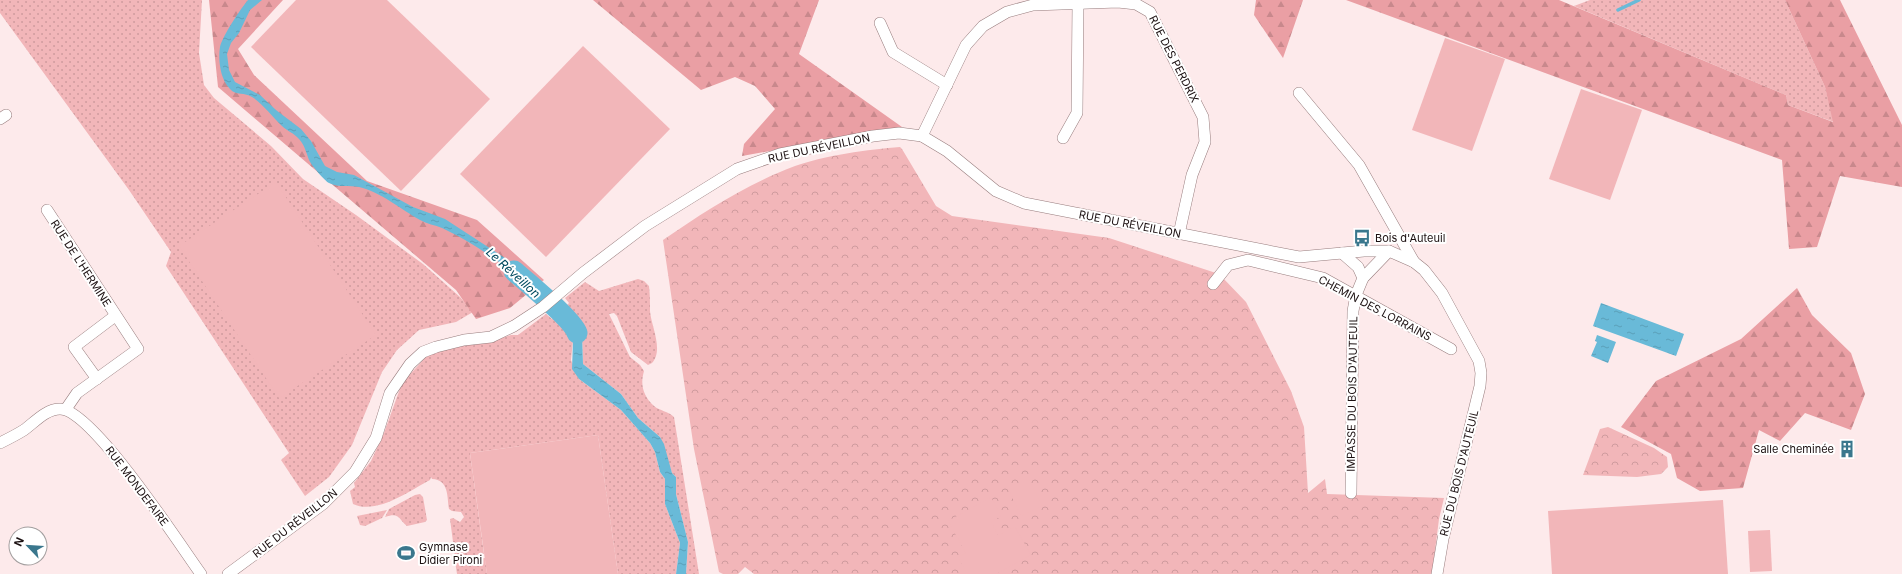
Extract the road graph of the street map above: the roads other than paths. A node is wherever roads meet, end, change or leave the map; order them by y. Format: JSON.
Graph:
{"nodes":[{"id":1,"x":1078,"y":3,"type":"junction"},
{"id":2,"x":880,"y":23,"type":"dead end"},
{"id":3,"x":947,"y":85,"type":"junction"},
{"id":4,"x":1299,"y":93,"type":"dead end"},
{"id":5,"x":922,"y":136,"type":"junction"},
{"id":6,"x":1063,"y":138,"type":"dead end"},
{"id":7,"x":47,"y":210,"type":"dead end"},
{"id":8,"x":1179,"y":234,"type":"junction"},
{"id":9,"x":1389,"y":251,"type":"junction"},
{"id":10,"x":1342,"y":253,"type":"junction"},
{"id":11,"x":1414,"y":262,"type":"junction"},
{"id":12,"x":1363,"y":278,"type":"junction"},
{"id":13,"x":1213,"y":284,"type":"dead end"},
{"id":14,"x":1356,"y":295,"type":"junction"},
{"id":15,"x":115,"y":316,"type":"junction"},
{"id":16,"x":1451,"y":349,"type":"dead end"},
{"id":17,"x":1481,"y":373,"type":"joint"},
{"id":18,"x":97,"y":379,"type":"junction"},
{"id":19,"x":66,"y":409,"type":"junction"},
{"id":20,"x":0,"y":443,"type":"edge"},
{"id":21,"x":1350,"y":493,"type":"dead end"},
{"id":22,"x":232,"y":573,"type":"edge"},
{"id":23,"x":201,"y":574,"type":"edge"},
{"id":24,"x":1437,"y":574,"type":"edge"}],
"edges":[{"from":1,"to":3,"type":"street","name":"RUE DES PERDRIX"},
{"from":1,"to":6,"type":"street"},
{"from":1,"to":8,"type":"street","name":"RUE DES PERDRIX"},
{"from":2,"to":3,"type":"street"},
{"from":3,"to":5,"type":"street","name":"RUE DES PERDRIX"},
{"from":4,"to":11,"type":"street"},
{"from":5,"to":8,"type":"street","name":"RUE DU RÉVEILLON"},
{"from":5,"to":22,"type":"street","name":"RUE DU RÉVEILLON"},
{"from":7,"to":15,"type":"street","name":"RUE DE L'HERMINE"},
{"from":8,"to":10,"type":"street","name":"RUE DU RÉVEILLON"},
{"from":9,"to":10,"type":"street","name":"RUE DU RÉVEILLON"},
{"from":9,"to":11,"type":"street","name":"RUE DU RÉVEILLON"},
{"from":9,"to":12,"type":"street"},
{"from":10,"to":12,"type":"street"},
{"from":11,"to":17,"type":"street","name":"RUE DU RÉVEILLON"},
{"from":12,"to":14,"type":"street","name":"IMPASSE DU BOIS D'AUTEUIL"},
{"from":13,"to":14,"type":"street","name":"CHEMIN DES LORRAINS"},
{"from":14,"to":16,"type":"street","name":"CHEMIN DES LORRAINS"},
{"from":14,"to":21,"type":"street","name":"IMPASSE DU BOIS D'AUTEUIL"},
{"from":15,"to":18,"type":"street","name":"RUE DE L'HERMINE"},
{"from":15,"to":18,"type":"street","name":"RUE DE L'HERMINE"},
{"from":17,"to":24,"type":"street","name":"RUE DU BOIS D'AUTEUIL"},
{"from":18,"to":19,"type":"street","name":"RUE DE L'HERMINE"},
{"from":19,"to":20,"type":"street"},
{"from":19,"to":23,"type":"street","name":"RUE MONDEFAIRE"}]}
